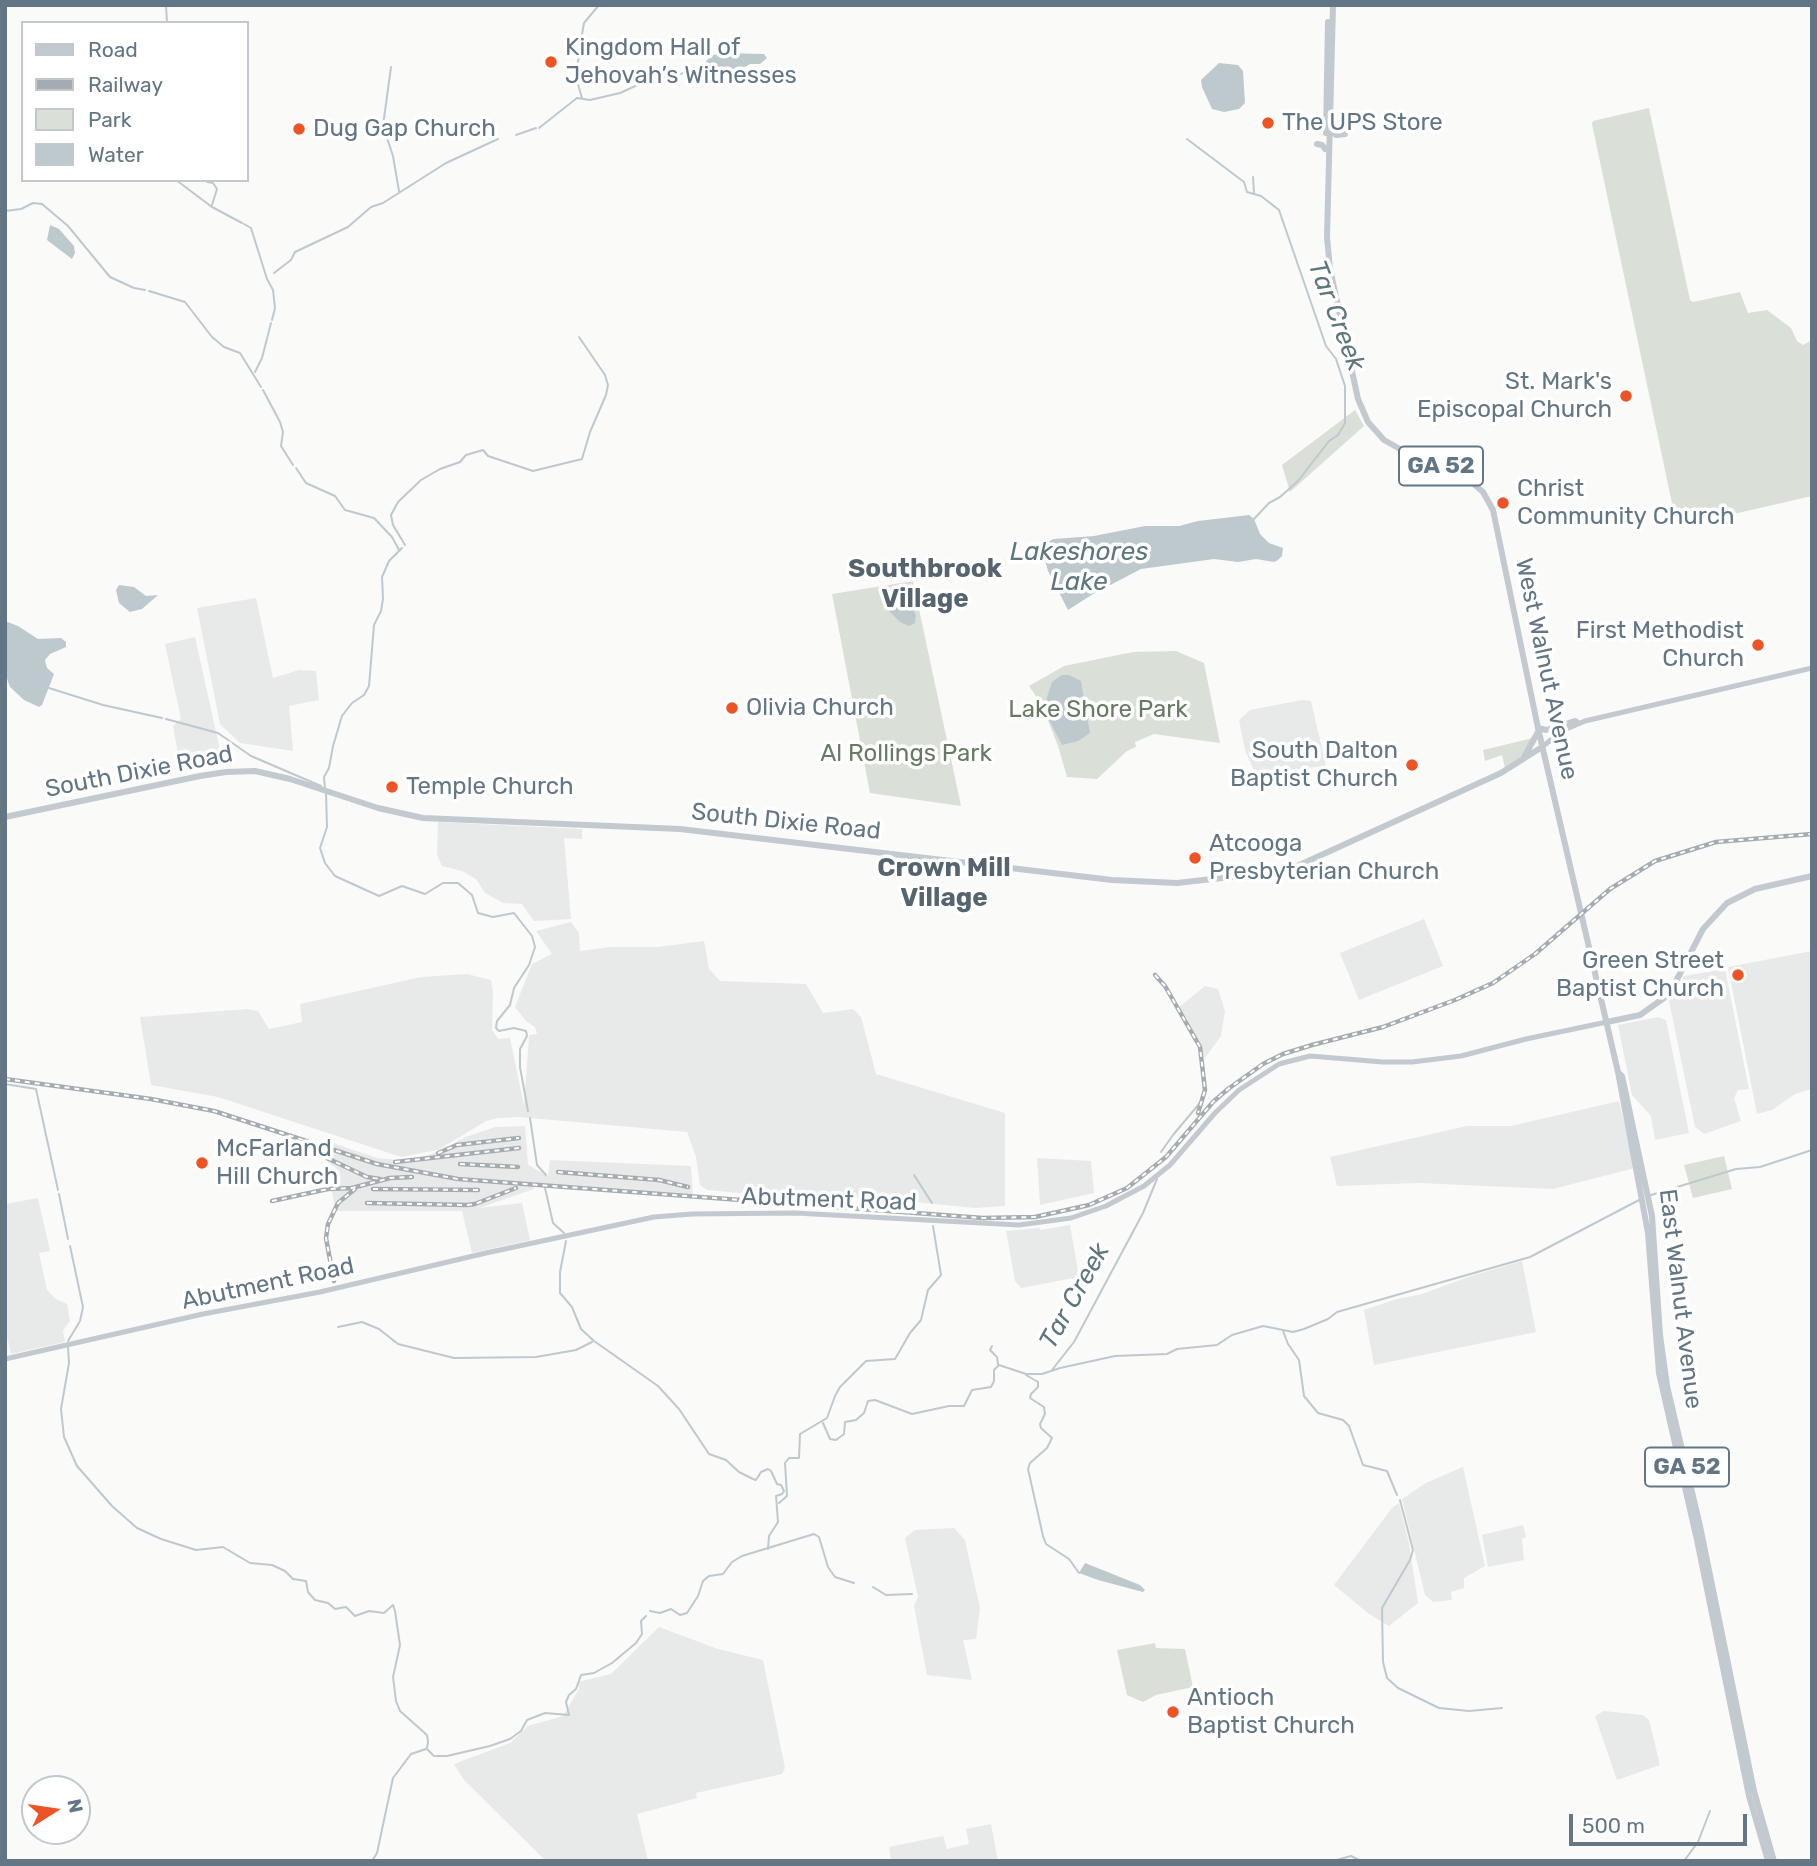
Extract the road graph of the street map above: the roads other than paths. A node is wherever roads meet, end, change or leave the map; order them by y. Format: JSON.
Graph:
{"nodes":[{"id":1,"x":1331,"y":5,"type":"edge"},
{"id":2,"x":1330,"y":130,"type":"junction"},
{"id":3,"x":1345,"y":134,"type":"dead end"},
{"id":4,"x":1317,"y":144,"type":"dead end"},
{"id":5,"x":1325,"y":149,"type":"junction"},
{"id":6,"x":1326,"y":201,"type":"junction"},
{"id":7,"x":1812,"y":668,"type":"edge"},
{"id":8,"x":1578,"y":723,"type":"junction"},
{"id":9,"x":1538,"y":730,"type":"junction"},
{"id":10,"x":1542,"y":747,"type":"junction"},
{"id":11,"x":1520,"y":762,"type":"junction"},
{"id":12,"x":5,"y":817,"type":"edge"},
{"id":13,"x":1812,"y":876,"type":"edge"},
{"id":14,"x":1584,"y":923,"type":"joint"},
{"id":15,"x":1607,"y":1022,"type":"junction"},
{"id":16,"x":5,"y":1359,"type":"edge"},
{"id":17,"x":1688,"y":1487,"type":"junction"},
{"id":18,"x":1768,"y":1861,"type":"edge"},
{"id":19,"x":1774,"y":1861,"type":"edge"}],
"edges":[{"from":1,"to":2,"type":"main road","name":"West Walnut Avenue","number":"GA 52"},
{"from":1,"to":5,"type":"main road","name":"West Walnut Avenue","number":"GA 52"},
{"from":2,"to":3,"type":"main road"},
{"from":2,"to":6,"type":"main road","name":"West Walnut Avenue","number":"GA 52"},
{"from":4,"to":5,"type":"main road"},
{"from":5,"to":6,"type":"main road","name":"West Walnut Avenue","number":"GA 52"},
{"from":6,"to":9,"type":"main road","name":"West Walnut Avenue","number":"GA 52"},
{"from":7,"to":8,"type":"main road"},
{"from":8,"to":9,"type":"main road"},
{"from":8,"to":10,"type":"main road"},
{"from":9,"to":10,"type":"main road","name":"West Walnut Avenue","number":"GA 52"},
{"from":9,"to":11,"type":"main road"},
{"from":10,"to":11,"type":"main road","name":"South Dixie Road"},
{"from":10,"to":14,"type":"main road","name":"West Walnut Avenue","number":"GA 52"},
{"from":11,"to":12,"type":"main road","name":"South Dixie Road"},
{"from":13,"to":15,"type":"main road"},
{"from":14,"to":15,"type":"main road","name":"East Walnut Avenue","number":"GA 52"},
{"from":15,"to":16,"type":"main road","name":"Abutment Road"},
{"from":15,"to":17,"type":"main road","name":"East Walnut Avenue","number":"GA 52"},
{"from":17,"to":18,"type":"main road","name":"East Walnut Avenue","number":"GA 52"},
{"from":17,"to":19,"type":"main road","name":"East Walnut Avenue","number":"GA 52"}]}
